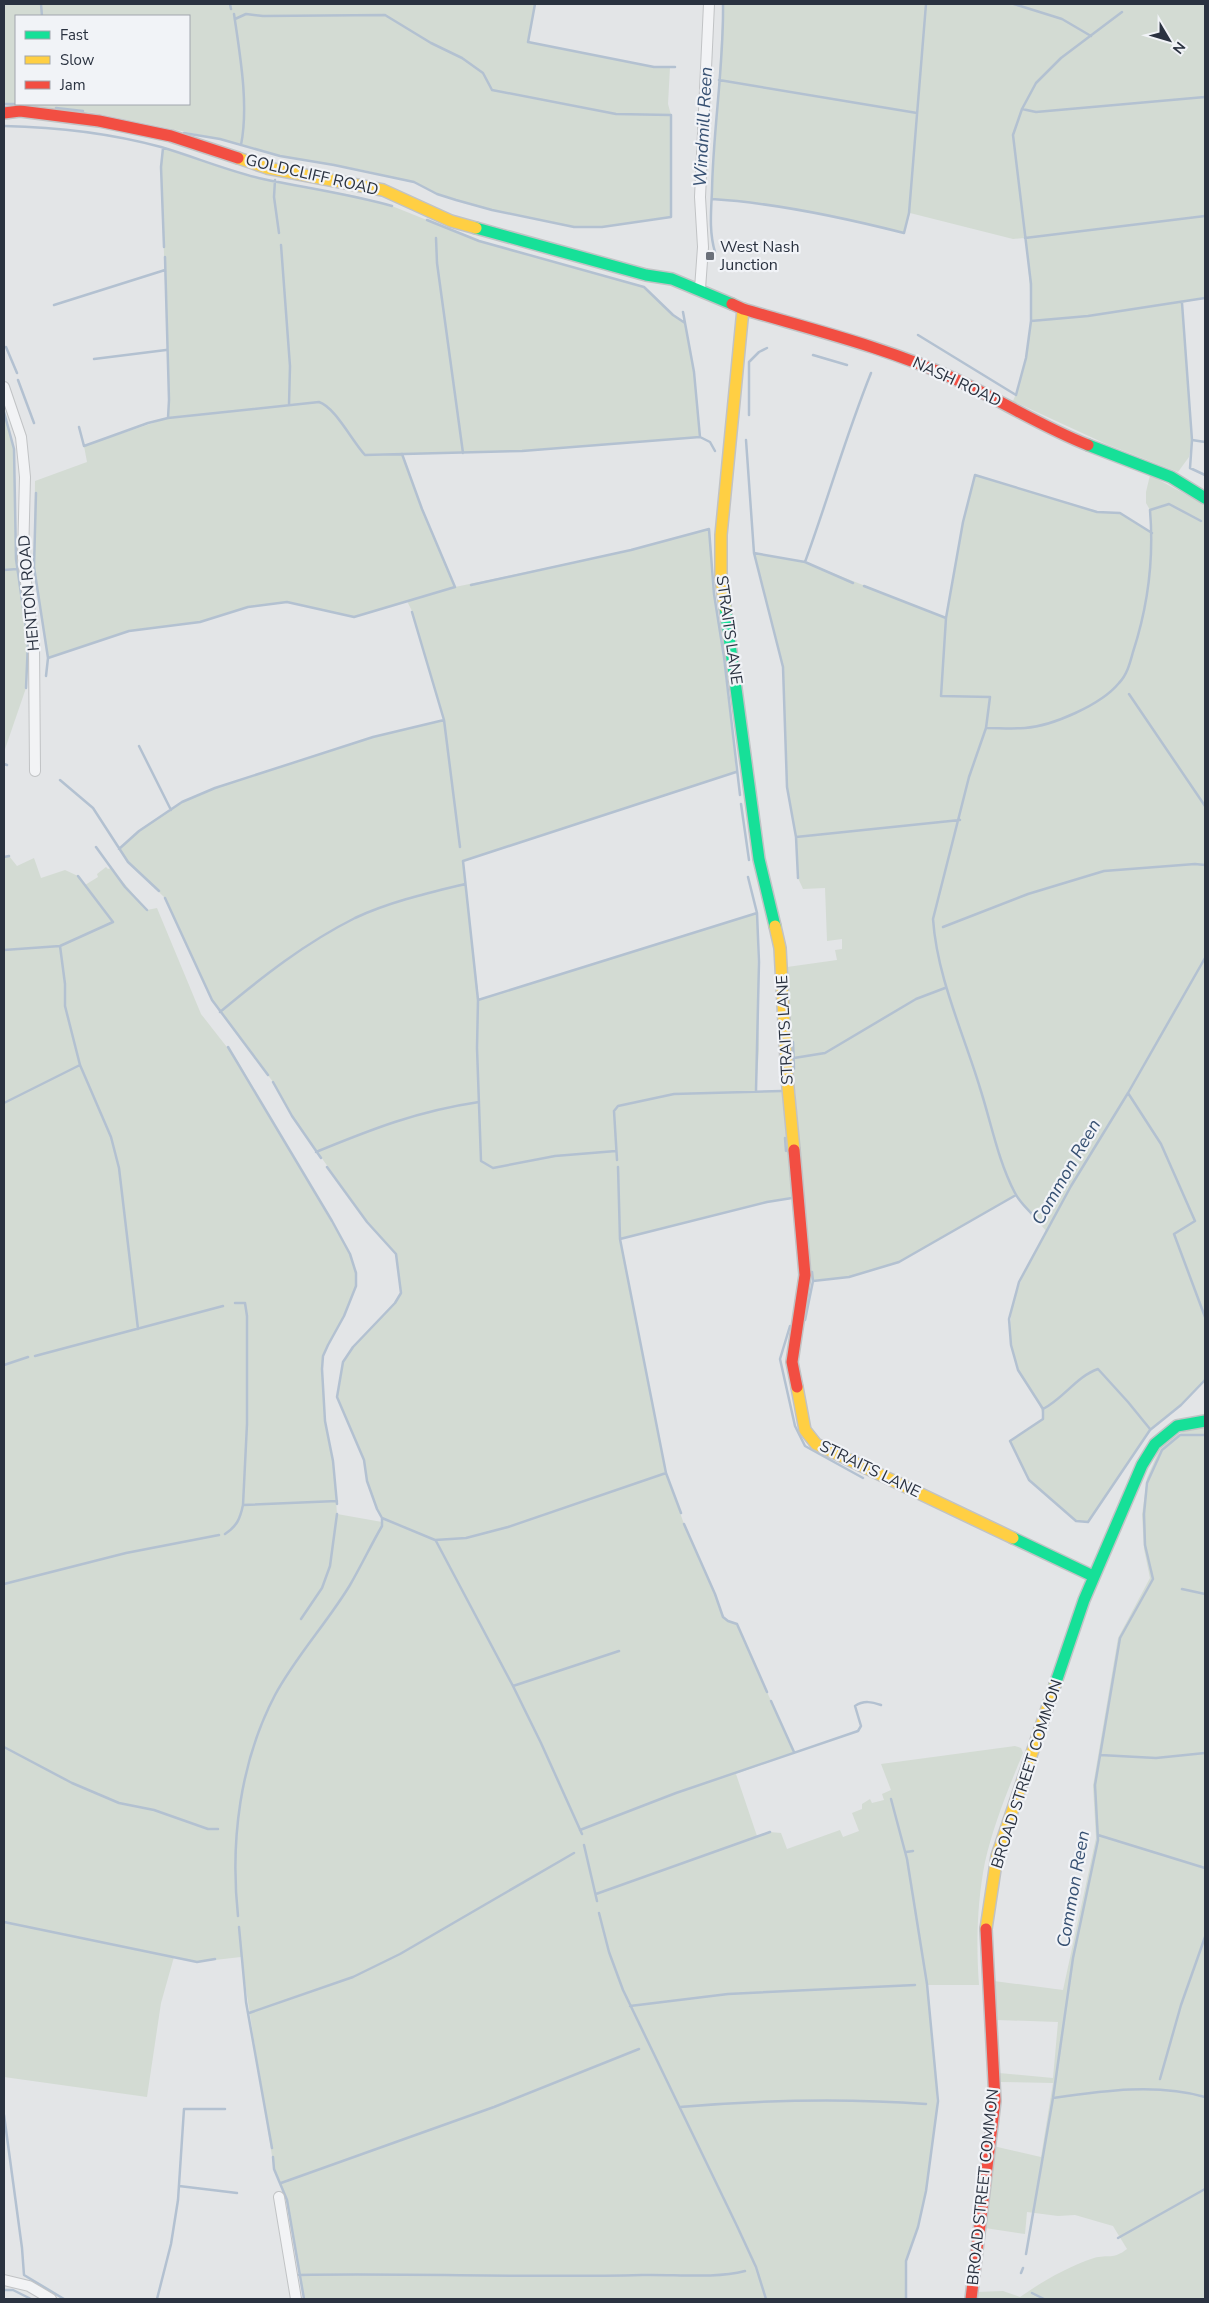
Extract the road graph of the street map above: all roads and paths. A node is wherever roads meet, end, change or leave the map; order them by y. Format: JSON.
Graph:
{"nodes":[{"id":1,"x":709,"y":4,"type":"edge"},
{"id":2,"x":4,"y":113,"type":"edge"},
{"id":3,"x":700,"y":289,"type":"junction"},
{"id":4,"x":743,"y":309,"type":"junction"},
{"id":5,"x":4,"y":387,"type":"edge"},
{"id":6,"x":1205,"y":498,"type":"edge"},
{"id":7,"x":35,"y":771,"type":"dead end"},
{"id":8,"x":1205,"y":1421,"type":"edge"},
{"id":9,"x":1093,"y":1576,"type":"junction"},
{"id":10,"x":279,"y":2198,"type":"dead end"},
{"id":11,"x":4,"y":2280,"type":"edge"},
{"id":12,"x":51,"y":2299,"type":"edge"},
{"id":13,"x":296,"y":2299,"type":"edge"},
{"id":14,"x":971,"y":2299,"type":"edge"}],
"edges":[{"from":1,"to":3,"type":"street"},
{"from":2,"to":3,"type":"street","name":"GOLDCLIFF ROAD"},
{"from":3,"to":4,"type":"street","name":"NASH ROAD"},
{"from":4,"to":6,"type":"street","name":"NASH ROAD"},
{"from":4,"to":9,"type":"street","name":"STRAITS LANE"},
{"from":5,"to":7,"type":"street","name":"HENTON ROAD"},
{"from":8,"to":9,"type":"street","name":"BROAD STREET COMMON"},
{"from":9,"to":14,"type":"street","name":"BROAD STREET COMMON"},
{"from":10,"to":13,"type":"street"},
{"from":11,"to":12,"type":"street"}]}
